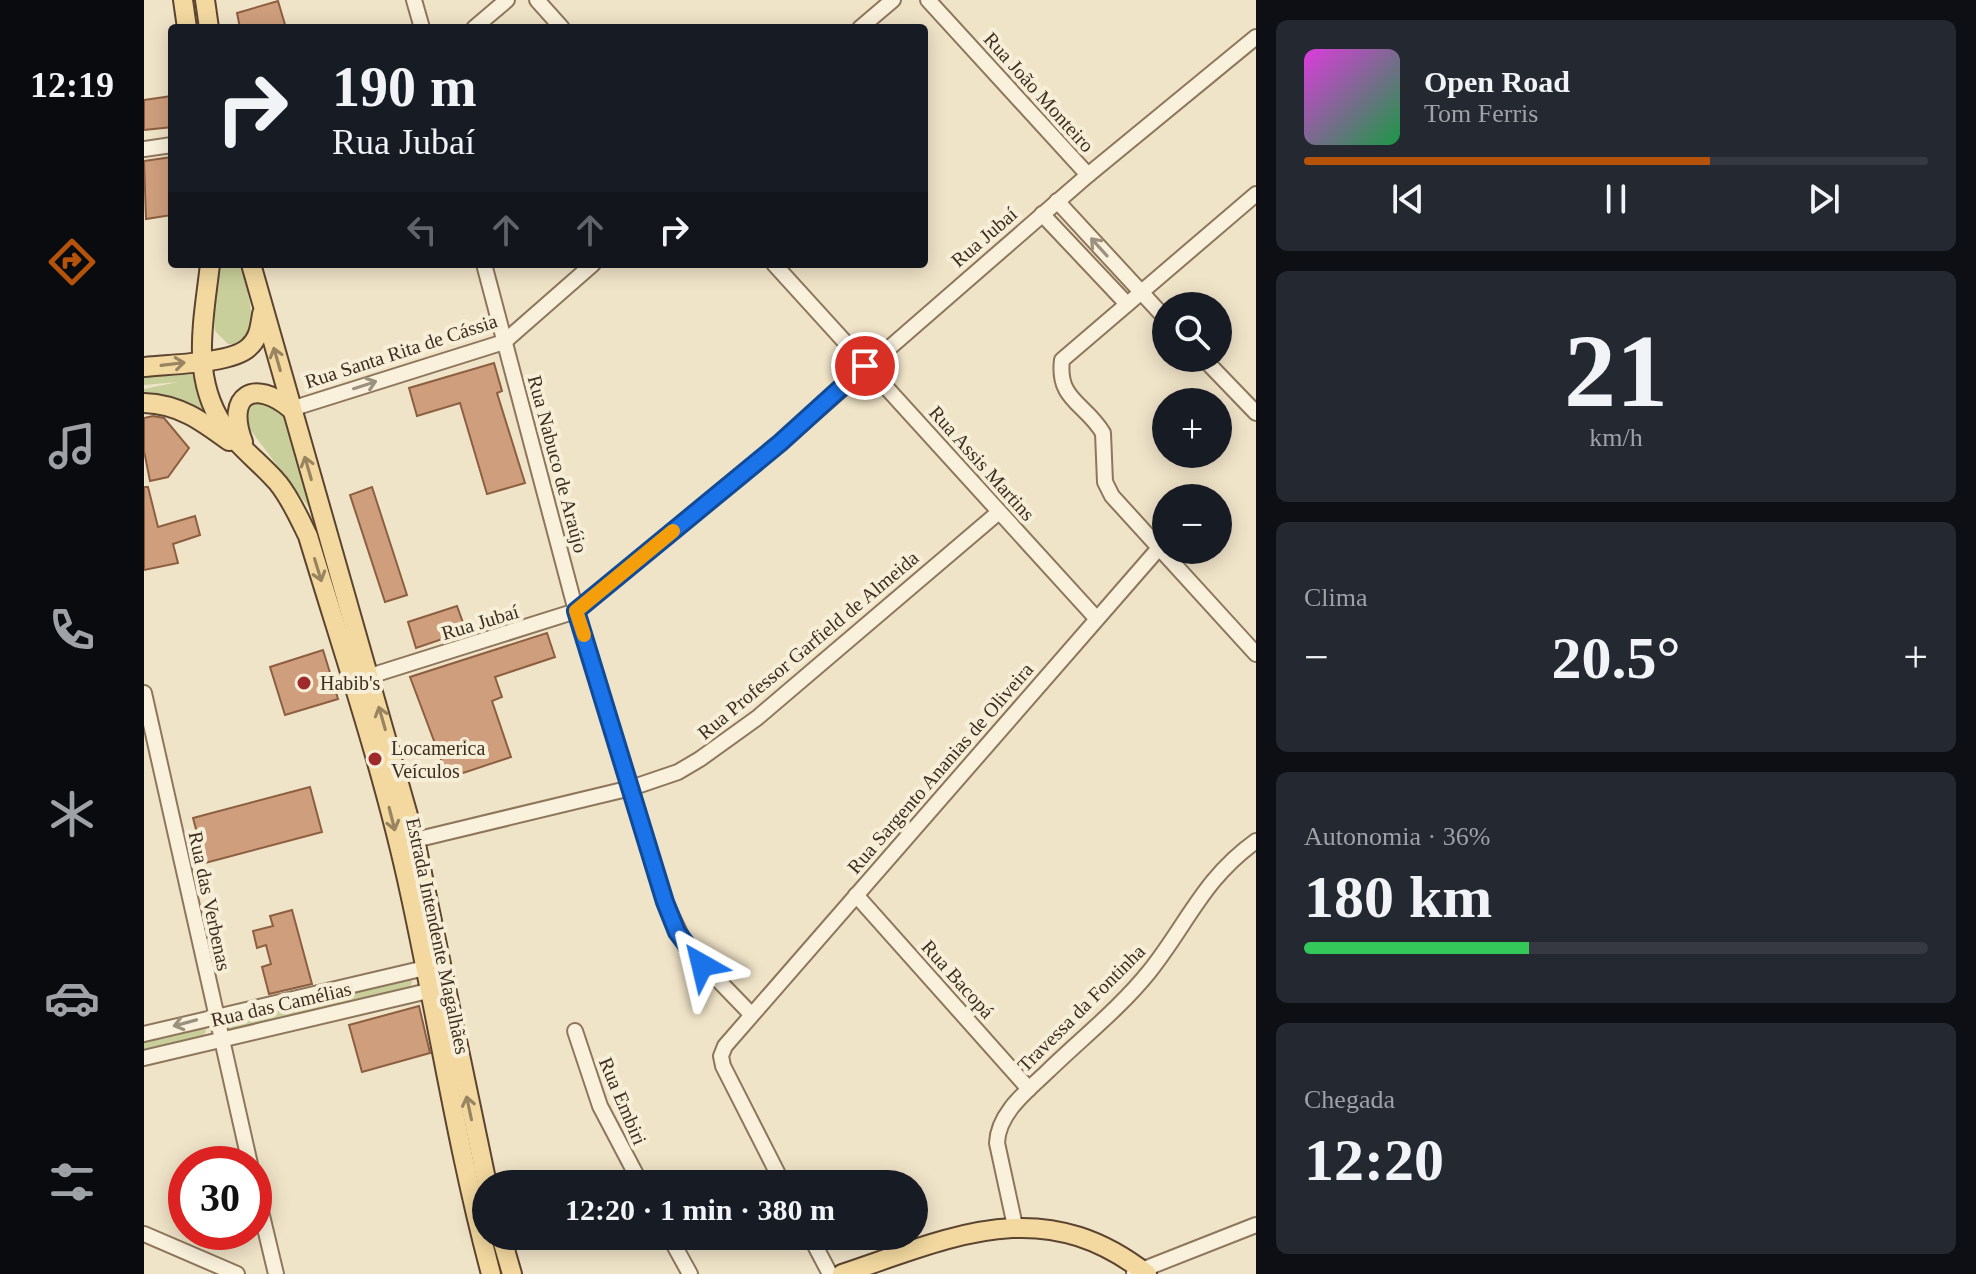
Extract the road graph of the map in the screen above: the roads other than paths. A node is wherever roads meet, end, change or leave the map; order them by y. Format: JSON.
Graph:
{"nodes":[{"id":1,"x":183,"y":0,"type":"edge"},
{"id":2,"x":205,"y":0,"type":"edge"},
{"id":3,"x":414,"y":0,"type":"edge"},
{"id":4,"x":507,"y":0,"type":"edge"},
{"id":5,"x":537,"y":0,"type":"edge"},
{"id":6,"x":893,"y":0,"type":"edge"},
{"id":7,"x":928,"y":0,"type":"edge"},
{"id":8,"x":186,"y":24,"type":"edge"},
{"id":9,"x":208,"y":24,"type":"edge"},
{"id":10,"x":421,"y":24,"type":"edge"},
{"id":11,"x":479,"y":24,"type":"edge"},
{"id":12,"x":558,"y":24,"type":"edge"},
{"id":13,"x":865,"y":24,"type":"edge"},
{"id":14,"x":1256,"y":37,"type":"edge"},
{"id":15,"x":168,"y":146,"type":"edge"},
{"id":16,"x":144,"y":149,"type":"edge"},
{"id":17,"x":1088,"y":175,"type":"junction"},
{"id":18,"x":1256,"y":194,"type":"edge"},
{"id":19,"x":1057,"y":201,"type":"junction"},
{"id":20,"x":1042,"y":214,"type":"junction"},
{"id":21,"x":209,"y":268,"type":"edge"},
{"id":22,"x":252,"y":268,"type":"edge"},
{"id":23,"x":485,"y":268,"type":"edge"},
{"id":24,"x":588,"y":268,"type":"edge"},
{"id":25,"x":778,"y":268,"type":"edge"},
{"id":26,"x":1140,"y":293,"type":"junction"},
{"id":27,"x":1127,"y":304,"type":"junction"},
{"id":28,"x":1152,"y":305,"type":"edge"},
{"id":29,"x":263,"y":309,"type":"junction"},
{"id":30,"x":504,"y":342,"type":"junction"},
{"id":31,"x":202,"y":361,"type":"junction"},
{"id":32,"x":865,"y":366,"type":"junction"},
{"id":33,"x":144,"y":367,"type":"edge"},
{"id":34,"x":1216,"y":372,"type":"edge"},
{"id":35,"x":144,"y":403,"type":"edge"},
{"id":36,"x":291,"y":409,"type":"junction"},
{"id":37,"x":1256,"y":413,"type":"edge"},
{"id":38,"x":251,"y":457,"type":"junction"},
{"id":39,"x":999,"y":512,"type":"junction"},
{"id":40,"x":1152,"y":540,"type":"edge"},
{"id":41,"x":1152,"y":556,"type":"edge"},
{"id":42,"x":1174,"y":564,"type":"edge"},
{"id":43,"x":576,"y":611,"type":"junction"},
{"id":44,"x":1096,"y":618,"type":"junction"},
{"id":45,"x":1256,"y":654,"type":"edge"},
{"id":46,"x":370,"y":676,"type":"junction"},
{"id":47,"x":144,"y":693,"type":"edge"},
{"id":48,"x":631,"y":788,"type":"junction"},
{"id":49,"x":415,"y":840,"type":"junction"},
{"id":50,"x":1256,"y":841,"type":"edge"},
{"id":51,"x":856,"y":895,"type":"junction"},
{"id":52,"x":425,"y":968,"type":"junction"},
{"id":53,"x":428,"y":991,"type":"junction"},
{"id":54,"x":751,"y":1014,"type":"junction"},
{"id":55,"x":215,"y":1016,"type":"junction"},
{"id":56,"x":575,"y":1031,"type":"dead end"},
{"id":57,"x":144,"y":1034,"type":"edge"},
{"id":58,"x":220,"y":1039,"type":"junction"},
{"id":59,"x":144,"y":1058,"type":"edge"},
{"id":60,"x":1029,"y":1089,"type":"junction"},
{"id":61,"x":246,"y":1146,"type":"edge"},
{"id":62,"x":484,"y":1170,"type":"edge"},
{"id":63,"x":634,"y":1170,"type":"edge"},
{"id":64,"x":776,"y":1170,"type":"edge"},
{"id":65,"x":1256,"y":1225,"type":"edge"},
{"id":66,"x":1015,"y":1226,"type":"junction"},
{"id":67,"x":144,"y":1234,"type":"edge"},
{"id":68,"x":270,"y":1250,"type":"edge"},
{"id":69,"x":505,"y":1250,"type":"edge"},
{"id":70,"x":677,"y":1250,"type":"edge"},
{"id":71,"x":817,"y":1250,"type":"edge"},
{"id":72,"x":880,"y":1268,"type":"edge"},
{"id":73,"x":1140,"y":1272,"type":"edge"},
{"id":74,"x":237,"y":1274,"type":"edge"},
{"id":75,"x":276,"y":1274,"type":"edge"},
{"id":76,"x":491,"y":1274,"type":"edge"},
{"id":77,"x":512,"y":1274,"type":"edge"},
{"id":78,"x":690,"y":1274,"type":"edge"},
{"id":79,"x":830,"y":1274,"type":"edge"},
{"id":80,"x":842,"y":1274,"type":"edge"}],
"edges":[{"from":1,"to":8,"type":"main road"},
{"from":2,"to":9,"type":"main road"},
{"from":3,"to":10,"type":"street"},
{"from":4,"to":11,"type":"street"},
{"from":5,"to":12,"type":"street"},
{"from":6,"to":13,"type":"street"},
{"from":7,"to":17,"type":"street","name":"Rua João Monteiro"},
{"from":14,"to":17,"type":"street","name":"Rua Jubaí"},
{"from":15,"to":16,"type":"street"},
{"from":17,"to":19,"type":"street","name":"Rua Jubaí"},
{"from":18,"to":26,"type":"street"},
{"from":19,"to":20,"type":"street","name":"Rua Jubaí"},
{"from":26,"to":19,"type":"street","one_way":true},
{"from":20,"to":27,"type":"street"},
{"from":20,"to":32,"type":"street","name":"Rua Jubaí"},
{"from":21,"to":31,"type":"main road","name":"Estrada Intendente Magalhães"},
{"from":22,"to":29,"type":"main road","name":"Estrada Intendente Magalhães"},
{"from":23,"to":30,"type":"street","name":"Rua Nabuco de Araújo"},
{"from":24,"to":30,"type":"street","name":"Rua Santa Rita de Cássia"},
{"from":25,"to":32,"type":"street","name":"Rua Assis Martins"},
{"from":26,"to":27,"type":"street"},
{"from":26,"to":28,"type":"street"},
{"from":27,"to":40,"type":"street"},
{"from":29,"to":31,"type":"main road"},
{"from":36,"to":29,"type":"main road","name":"Estrada Intendente Magalhães","one_way":true},
{"from":36,"to":30,"type":"street","name":"Rua Santa Rita de Cássia","one_way":true},
{"from":30,"to":43,"type":"street","name":"Rua Nabuco de Araújo"},
{"from":33,"to":31,"type":"main road","one_way":true},
{"from":31,"to":38,"type":"main road","name":"Estrada Intendente Magalhães"},
{"from":32,"to":39,"type":"street","name":"Rua Assis Martins"},
{"from":32,"to":43,"type":"street","name":"Rua Jubaí"},
{"from":34,"to":37,"type":"street"},
{"from":35,"to":38,"type":"main road"},
{"from":36,"to":38,"type":"main road"},
{"from":46,"to":36,"type":"main road","name":"Estrada Intendente Magalhães","one_way":true},
{"from":38,"to":52,"type":"main road","name":"Estrada Intendente Magalhães","one_way":true},
{"from":39,"to":44,"type":"street","name":"Rua Assis Martins"},
{"from":39,"to":48,"type":"street","name":"Rua Professor Garfield de Almeida"},
{"from":41,"to":44,"type":"street","name":"Rua Sargento Ananias de Oliveira"},
{"from":42,"to":45,"type":"street"},
{"from":43,"to":46,"type":"street","name":"Rua Jubaí"},
{"from":43,"to":48,"type":"street","name":"Rua Nabuco de Araújo"},
{"from":44,"to":51,"type":"street","name":"Rua Sargento Ananias de Oliveira"},
{"from":49,"to":46,"type":"main road","name":"Estrada Intendente Magalhães","one_way":true},
{"from":47,"to":55,"type":"street","name":"Rua das Verbenas"},
{"from":48,"to":49,"type":"street","name":"Rua Professor Garfield de Almeida"},
{"from":48,"to":54,"type":"street","name":"Rua Nabuco de Araújo"},
{"from":62,"to":49,"type":"main road","name":"Estrada Intendente Magalhães","one_way":true},
{"from":50,"to":60,"type":"street","name":"Travessa da Fontinha"},
{"from":51,"to":54,"type":"street","name":"Rua Sargento Ananias de Oliveira"},
{"from":51,"to":60,"type":"street","name":"Rua Bacopá"},
{"from":52,"to":53,"type":"main road","name":"Estrada Intendente Magalhães"},
{"from":52,"to":55,"type":"street","name":"Rua das Camélias"},
{"from":53,"to":58,"type":"street","name":"Rua das Camélias"},
{"from":53,"to":76,"type":"main road","name":"Estrada Intendente Magalhães"},
{"from":54,"to":64,"type":"street"},
{"from":55,"to":57,"type":"street","name":"Rua das Camélias","one_way":true},
{"from":55,"to":58,"type":"street","name":"Rua das Verbenas"},
{"from":56,"to":63,"type":"street","name":"Rua Embiri"},
{"from":58,"to":59,"type":"street","name":"Rua das Camélias"},
{"from":58,"to":61,"type":"street","name":"Rua das Verbenas"},
{"from":60,"to":66,"type":"street","name":"Travessa da Fontinha"},
{"from":65,"to":73,"type":"street"},
{"from":66,"to":72,"type":"main road"},
{"from":66,"to":73,"type":"main road"},
{"from":67,"to":74,"type":"street"},
{"from":68,"to":75,"type":"street"},
{"from":69,"to":77,"type":"main road"},
{"from":70,"to":78,"type":"street"},
{"from":71,"to":79,"type":"street"},
{"from":72,"to":80,"type":"main road"}]}
